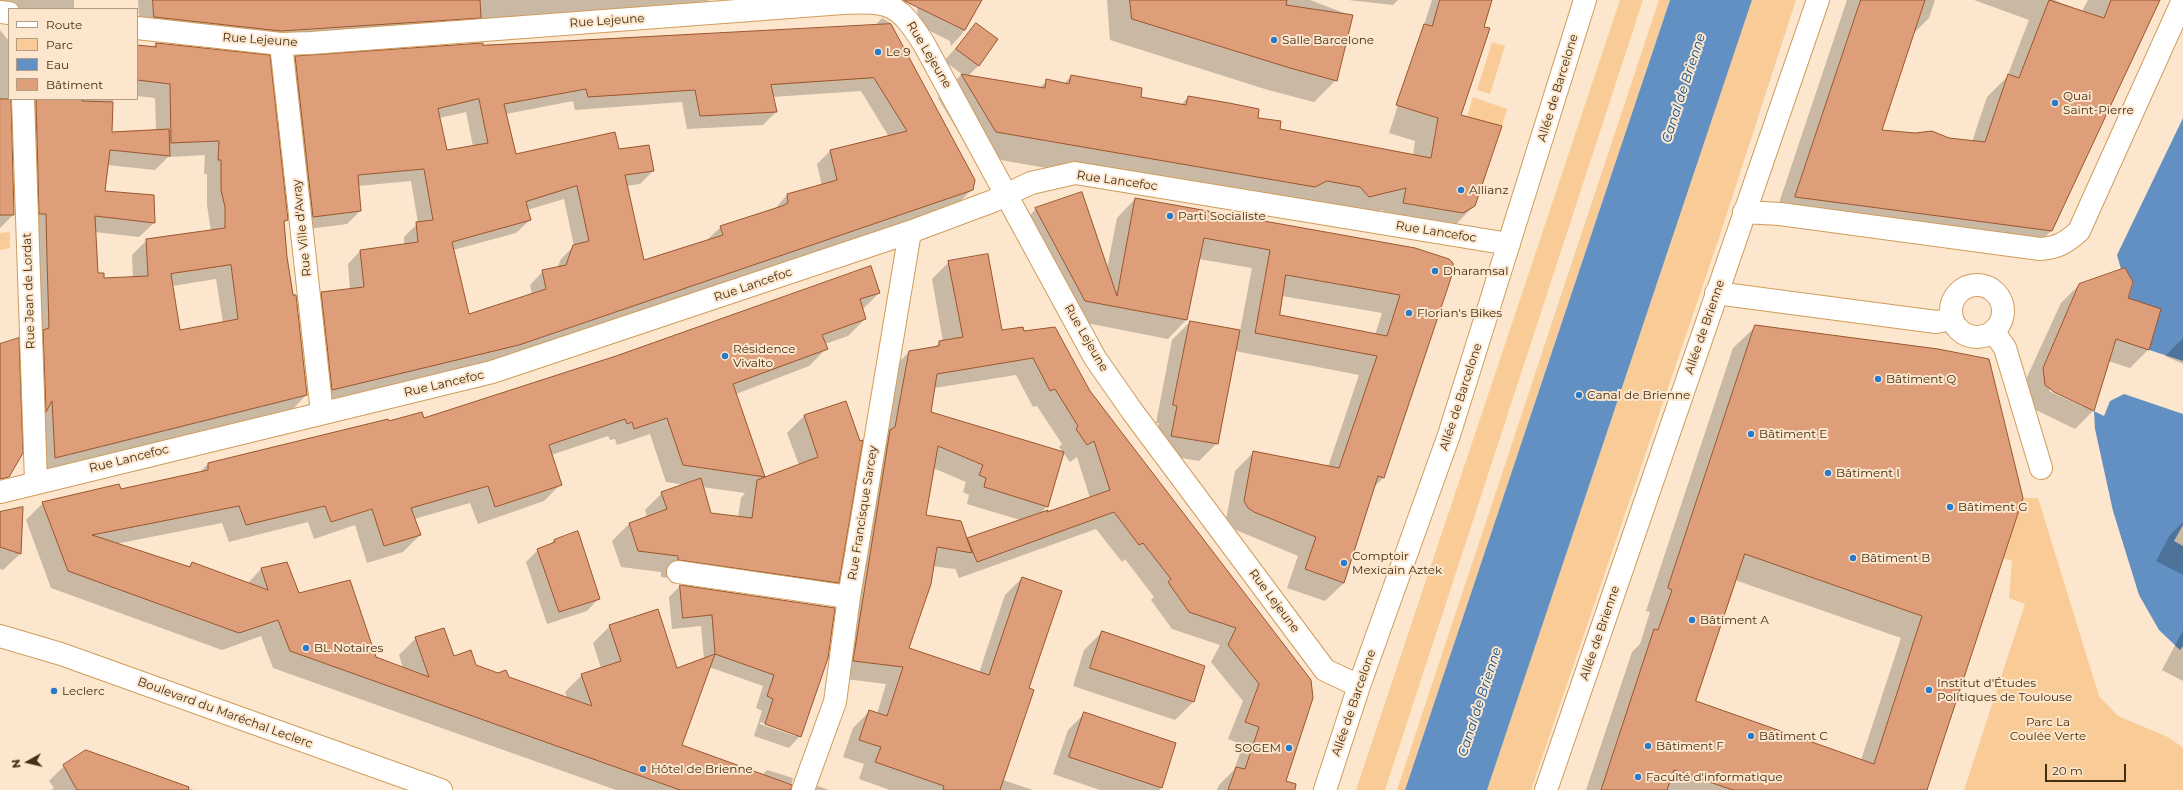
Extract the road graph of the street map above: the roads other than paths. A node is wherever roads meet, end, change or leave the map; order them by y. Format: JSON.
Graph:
{"nodes":[{"id":1,"x":1585,"y":0,"type":"edge"},
{"id":2,"x":1818,"y":0,"type":"edge"},
{"id":3,"x":2183,"y":0,"type":"edge"},
{"id":4,"x":138,"y":28,"type":"edge"},
{"id":5,"x":281,"y":44,"type":"junction"},
{"id":6,"x":23,"y":100,"type":"edge"},
{"id":7,"x":1007,"y":194,"type":"junction"},
{"id":8,"x":1744,"y":212,"type":"junction"},
{"id":9,"x":910,"y":232,"type":"junction"},
{"id":10,"x":1509,"y":244,"type":"junction"},
{"id":11,"x":1716,"y":292,"type":"junction"},
{"id":12,"x":1952,"y":320,"type":"junction"},
{"id":13,"x":1994,"y":332,"type":"junction"},
{"id":14,"x":322,"y":412,"type":"junction"},
{"id":15,"x":2041,"y":468,"type":"dead end"},
{"id":16,"x":36,"y":482,"type":"junction"},
{"id":17,"x":0,"y":492,"type":"edge"},
{"id":18,"x":678,"y":572,"type":"dead end"},
{"id":19,"x":850,"y":597,"type":"junction"},
{"id":20,"x":3,"y":639,"type":"edge"},
{"id":21,"x":1359,"y":686,"type":"junction"},
{"id":22,"x":441,"y":790,"type":"edge"},
{"id":23,"x":803,"y":790,"type":"edge"},
{"id":24,"x":1325,"y":790,"type":"edge"},
{"id":25,"x":1546,"y":790,"type":"edge"}],
"edges":[{"from":1,"to":10,"type":"street","name":"Allée de Barcelone"},
{"from":2,"to":8,"type":"street","name":"Allée de Brienne"},
{"from":3,"to":8,"type":"street"},
{"from":4,"to":5,"type":"street","name":"Rue Lejeune"},
{"from":5,"to":7,"type":"street","name":"Rue Lejeune"},
{"from":5,"to":14,"type":"street","name":"Rue Ville d'Avray"},
{"from":6,"to":16,"type":"street","name":"Rue Jean de Lordat"},
{"from":7,"to":9,"type":"street","name":"Rue Lancefoc"},
{"from":7,"to":10,"type":"street","name":"Rue Lancefoc"},
{"from":7,"to":21,"type":"street","name":"Rue Lejeune"},
{"from":8,"to":11,"type":"street","name":"Allée de Brienne"},
{"from":9,"to":14,"type":"street","name":"Rue Lancefoc"},
{"from":9,"to":19,"type":"street","name":"Rue Francisque Sarcey"},
{"from":10,"to":21,"type":"street","name":"Allée de Barcelone"},
{"from":11,"to":12,"type":"street"},
{"from":11,"to":25,"type":"street","name":"Allée de Brienne"},
{"from":12,"to":13,"type":"street"},
{"from":12,"to":13,"type":"street"},
{"from":13,"to":15,"type":"street"},
{"from":14,"to":16,"type":"street","name":"Rue Lancefoc"},
{"from":16,"to":17,"type":"street","name":"Rue Lancefoc"},
{"from":18,"to":19,"type":"street"},
{"from":19,"to":23,"type":"street","name":"Rue Francisque Sarcey"},
{"from":20,"to":22,"type":"street","name":"Boulevard du Maréchal Leclerc"},
{"from":21,"to":24,"type":"street","name":"Allée de Barcelone"}]}
